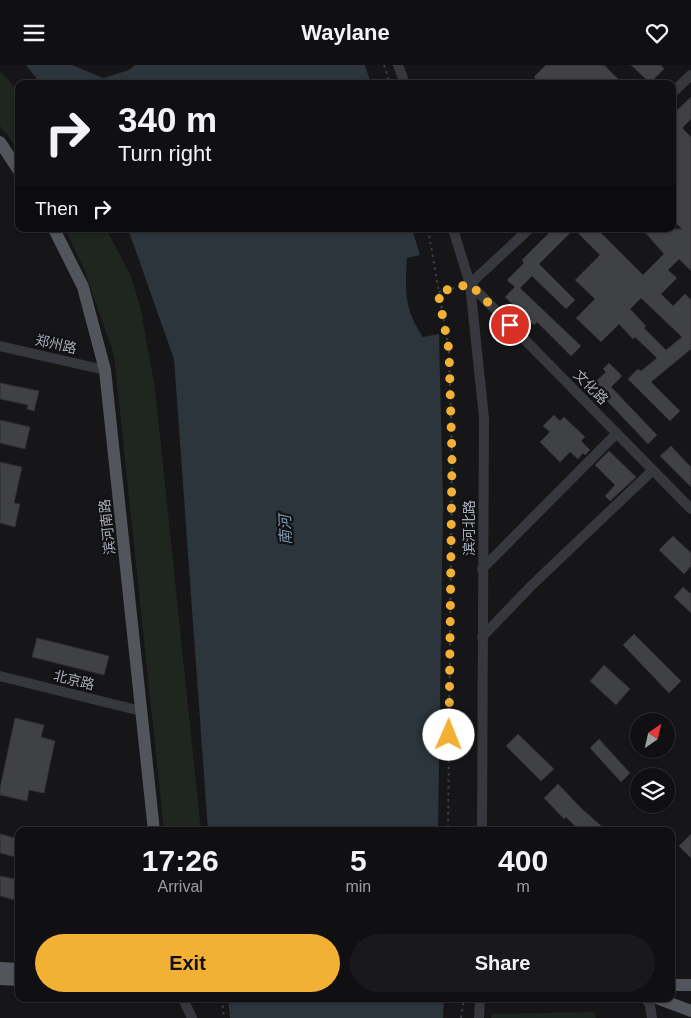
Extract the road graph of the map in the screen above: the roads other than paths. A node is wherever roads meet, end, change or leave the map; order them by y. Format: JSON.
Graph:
{"nodes":[{"id":1,"x":398,"y":65,"type":"edge"},
{"id":2,"x":691,"y":75,"type":"edge"},
{"id":3,"x":404,"y":80,"type":"edge"},
{"id":4,"x":676,"y":89,"type":"edge"},
{"id":5,"x":0,"y":142,"type":"edge"},
{"id":6,"x":15,"y":165,"type":"edge"},
{"id":7,"x":56,"y":232,"type":"edge"},
{"id":8,"x":455,"y":232,"type":"edge"},
{"id":9,"x":526,"y":232,"type":"edge"},
{"id":10,"x":470,"y":284,"type":"junction"},
{"id":11,"x":0,"y":346,"type":"edge"},
{"id":12,"x":105,"y":369,"type":"junction"},
{"id":13,"x":617,"y":433,"type":"junction"},
{"id":14,"x":653,"y":470,"type":"junction"},
{"id":15,"x":691,"y":509,"type":"edge"},
{"id":16,"x":482,"y":569,"type":"junction"},
{"id":17,"x":482,"y":637,"type":"junction"},
{"id":18,"x":0,"y":675,"type":"edge"},
{"id":19,"x":141,"y":711,"type":"junction"},
{"id":20,"x":154,"y":827,"type":"edge"},
{"id":21,"x":482,"y":827,"type":"edge"},
{"id":22,"x":0,"y":968,"type":"edge"},
{"id":23,"x":15,"y":969,"type":"edge"},
{"id":24,"x":0,"y":979,"type":"edge"},
{"id":25,"x":15,"y":979,"type":"edge"},
{"id":26,"x":675,"y":985,"type":"edge"},
{"id":27,"x":691,"y":985,"type":"edge"},
{"id":28,"x":184,"y":1002,"type":"edge"},
{"id":29,"x":480,"y":1002,"type":"edge"},
{"id":30,"x":648,"y":1002,"type":"edge"},
{"id":31,"x":667,"y":1002,"type":"edge"},
{"id":32,"x":691,"y":1011,"type":"edge"},
{"id":33,"x":691,"y":1016,"type":"edge"},
{"id":34,"x":192,"y":1018,"type":"edge"},
{"id":35,"x":479,"y":1018,"type":"edge"},
{"id":36,"x":652,"y":1018,"type":"edge"},
{"id":37,"x":686,"y":1018,"type":"edge"}],
"edges":[{"from":1,"to":3,"type":"street"},
{"from":2,"to":4,"type":"street"},
{"from":5,"to":6,"type":"main road"},
{"from":7,"to":12,"type":"main road","name":"滨河南路"},
{"from":8,"to":10,"type":"street","name":"滨河北路"},
{"from":9,"to":10,"type":"street"},
{"from":10,"to":13,"type":"street","name":"文化路"},
{"from":10,"to":16,"type":"street","name":"滨河北路"},
{"from":11,"to":12,"type":"street","name":"郑州路"},
{"from":12,"to":19,"type":"main road","name":"滨河南路"},
{"from":13,"to":14,"type":"street","name":"文化路"},
{"from":13,"to":16,"type":"street"},
{"from":14,"to":15,"type":"street","name":"文化路"},
{"from":14,"to":17,"type":"street"},
{"from":16,"to":17,"type":"street","name":"滨河北路"},
{"from":17,"to":21,"type":"street","name":"滨河北路"},
{"from":18,"to":19,"type":"street","name":"北京路"},
{"from":19,"to":20,"type":"main road","name":"滨河南路"},
{"from":22,"to":23,"type":"main road"},
{"from":24,"to":25,"type":"main road"},
{"from":26,"to":27,"type":"main road"},
{"from":28,"to":34,"type":"street"},
{"from":29,"to":35,"type":"street"},
{"from":30,"to":36,"type":"street"},
{"from":31,"to":32,"type":"main road"},
{"from":33,"to":37,"type":"street"}]}
